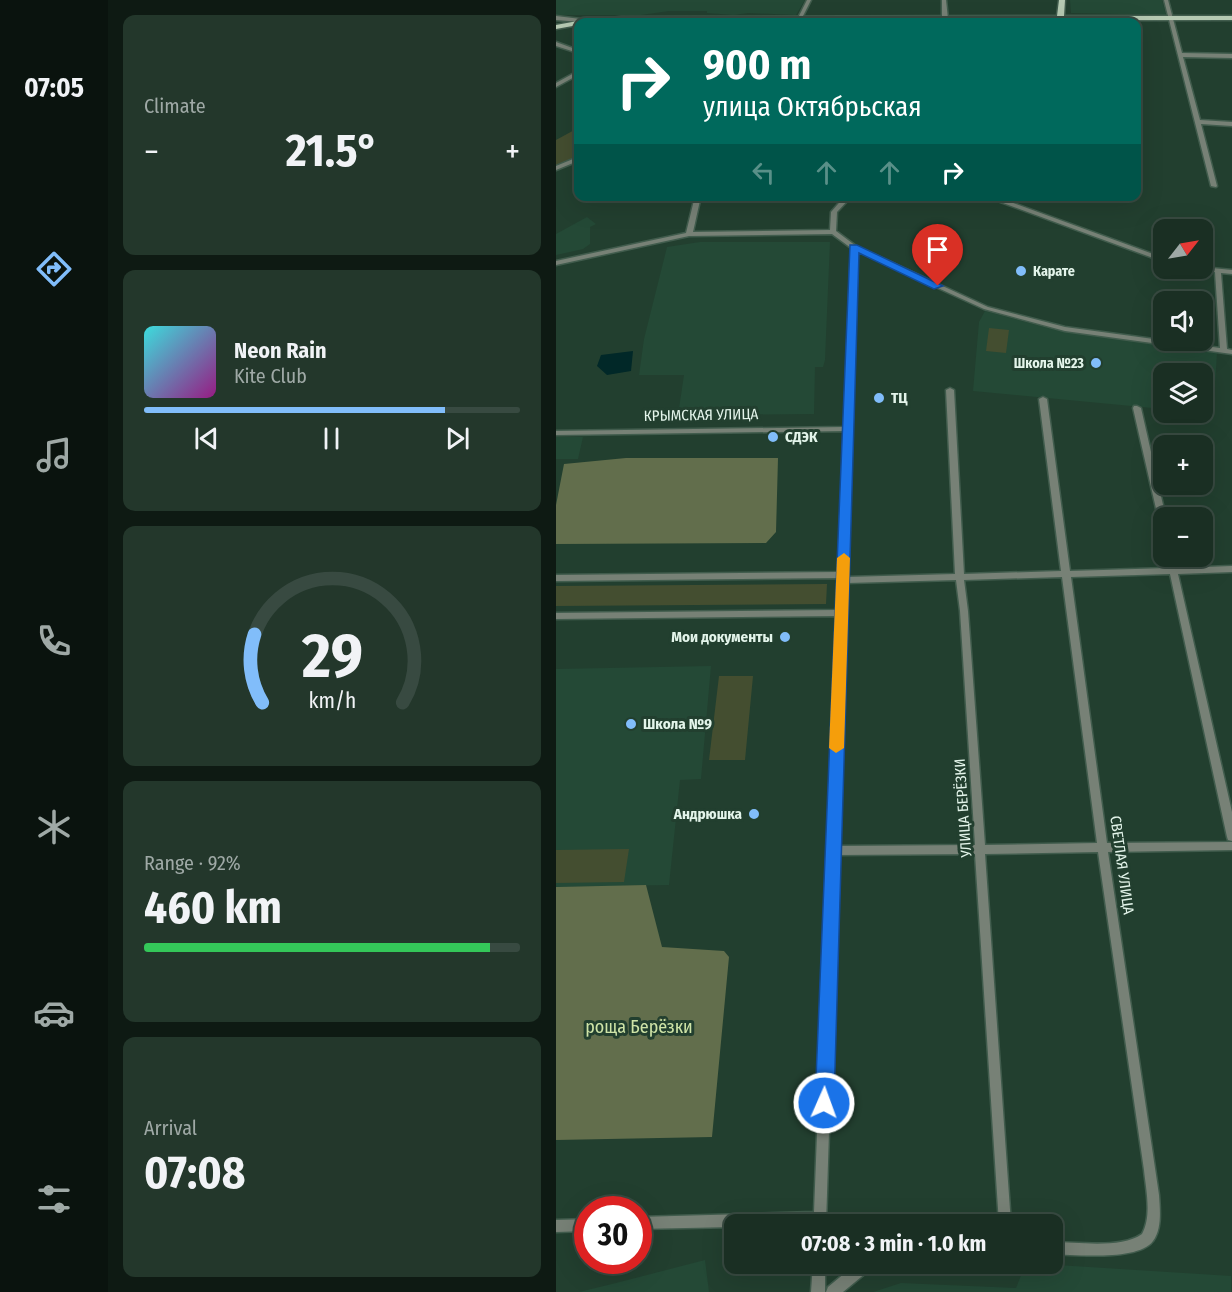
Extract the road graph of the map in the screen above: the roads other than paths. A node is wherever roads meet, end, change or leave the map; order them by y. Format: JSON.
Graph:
{"nodes":[{"id":1,"x":809,"y":0,"type":"edge"},
{"id":2,"x":944,"y":0,"type":"edge"},
{"id":3,"x":1062,"y":0,"type":"edge"},
{"id":4,"x":1166,"y":0,"type":"edge"},
{"id":5,"x":556,"y":18,"type":"edge"},
{"id":6,"x":800,"y":18,"type":"edge"},
{"id":7,"x":945,"y":18,"type":"edge"},
{"id":8,"x":1060,"y":18,"type":"edge"},
{"id":9,"x":1171,"y":18,"type":"junction"},
{"id":10,"x":1231,"y":18,"type":"edge"},
{"id":11,"x":1141,"y":19,"type":"edge"},
{"id":12,"x":574,"y":21,"type":"edge"},
{"id":13,"x":574,"y":24,"type":"edge"},
{"id":14,"x":556,"y":27,"type":"edge"},
{"id":15,"x":556,"y":44,"type":"edge"},
{"id":16,"x":568,"y":48,"type":"junction"},
{"id":17,"x":574,"y":50,"type":"edge"},
{"id":18,"x":556,"y":54,"type":"edge"},
{"id":19,"x":1181,"y":55,"type":"junction"},
{"id":20,"x":1231,"y":56,"type":"edge"},
{"id":21,"x":574,"y":75,"type":"edge"},
{"id":22,"x":556,"y":85,"type":"edge"},
{"id":23,"x":1199,"y":122,"type":"junction"},
{"id":24,"x":1231,"y":124,"type":"edge"},
{"id":25,"x":574,"y":161,"type":"edge"},
{"id":26,"x":556,"y":168,"type":"edge"},
{"id":27,"x":1214,"y":186,"type":"dead end"},
{"id":28,"x":697,"y":201,"type":"edge"},
{"id":29,"x":845,"y":201,"type":"edge"},
{"id":30,"x":1001,"y":201,"type":"edge"},
{"id":31,"x":831,"y":231,"type":"junction"},
{"id":32,"x":689,"y":234,"type":"junction"},
{"id":33,"x":854,"y":247,"type":"junction"},
{"id":34,"x":1153,"y":256,"type":"edge"},
{"id":35,"x":556,"y":263,"type":"edge"},
{"id":36,"x":1213,"y":271,"type":"edge"},
{"id":37,"x":1218,"y":272,"type":"junction"},
{"id":38,"x":1231,"y":272,"type":"edge"},
{"id":39,"x":1228,"y":351,"type":"edge"},
{"id":40,"x":950,"y":390,"type":"dead end"},
{"id":41,"x":1043,"y":399,"type":"dead end"},
{"id":42,"x":1137,"y":408,"type":"dead end"},
{"id":43,"x":847,"y":429,"type":"junction"},
{"id":44,"x":556,"y":433,"type":"edge"},
{"id":45,"x":1160,"y":507,"type":"edge"},
{"id":46,"x":1172,"y":567,"type":"edge"},
{"id":47,"x":1231,"y":569,"type":"edge"},
{"id":48,"x":1173,"y":570,"type":"junction"},
{"id":49,"x":1065,"y":574,"type":"junction"},
{"id":50,"x":556,"y":578,"type":"edge"},
{"id":51,"x":843,"y":578,"type":"junction"},
{"id":52,"x":960,"y":579,"type":"junction"},
{"id":53,"x":841,"y":613,"type":"junction"},
{"id":54,"x":556,"y":616,"type":"edge"},
{"id":55,"x":1223,"y":796,"type":"junction"},
{"id":56,"x":1231,"y":806,"type":"edge"},
{"id":57,"x":1231,"y":837,"type":"edge"},
{"id":58,"x":1102,"y":846,"type":"junction"},
{"id":59,"x":1231,"y":846,"type":"edge"},
{"id":60,"x":981,"y":848,"type":"junction"},
{"id":61,"x":833,"y":851,"type":"junction"},
{"id":62,"x":820,"y":1214,"type":"edge"},
{"id":63,"x":1004,"y":1214,"type":"edge"},
{"id":64,"x":724,"y":1222,"type":"edge"},
{"id":65,"x":652,"y":1223,"type":"edge"},
{"id":66,"x":574,"y":1225,"type":"edge"},
{"id":67,"x":556,"y":1226,"type":"edge"},
{"id":68,"x":1063,"y":1248,"type":"edge"},
{"id":69,"x":819,"y":1274,"type":"edge"},
{"id":70,"x":853,"y":1274,"type":"edge"},
{"id":71,"x":818,"y":1292,"type":"edge"},
{"id":72,"x":833,"y":1292,"type":"edge"}],
"edges":[{"from":1,"to":6,"type":"street"},
{"from":2,"to":7,"type":"street"},
{"from":3,"to":8,"type":"main road"},
{"from":4,"to":9,"type":"street"},
{"from":5,"to":12,"type":"street"},
{"from":9,"to":10,"type":"main road"},
{"from":9,"to":11,"type":"main road"},
{"from":9,"to":19,"type":"street"},
{"from":13,"to":14,"type":"main road"},
{"from":15,"to":16,"type":"street"},
{"from":16,"to":17,"type":"street"},
{"from":16,"to":18,"type":"street"},
{"from":19,"to":20,"type":"street"},
{"from":19,"to":23,"type":"street"},
{"from":21,"to":22,"type":"street"},
{"from":23,"to":24,"type":"street"},
{"from":23,"to":27,"type":"street"},
{"from":25,"to":26,"type":"street"},
{"from":28,"to":32,"type":"street"},
{"from":29,"to":31,"type":"street"},
{"from":30,"to":34,"type":"street"},
{"from":31,"to":32,"type":"street"},
{"from":31,"to":33,"type":"street"},
{"from":32,"to":35,"type":"street"},
{"from":33,"to":39,"type":"street"},
{"from":33,"to":43,"type":"street"},
{"from":36,"to":37,"type":"street"},
{"from":37,"to":38,"type":"street"},
{"from":37,"to":39,"type":"street"},
{"from":40,"to":52,"type":"street","name":"УЛИЦА БЕРЁЗКИ"},
{"from":41,"to":49,"type":"street","name":"СВЕТЛАЯ УЛИЦА"},
{"from":42,"to":45,"type":"street"},
{"from":43,"to":44,"type":"street","name":"КРЫМСКАЯ УЛИЦА"},
{"from":43,"to":51,"type":"street"},
{"from":46,"to":48,"type":"street"},
{"from":47,"to":48,"type":"street"},
{"from":48,"to":49,"type":"street"},
{"from":48,"to":55,"type":"street"},
{"from":49,"to":52,"type":"street"},
{"from":49,"to":58,"type":"street","name":"СВЕТЛАЯ УЛИЦА"},
{"from":50,"to":51,"type":"street"},
{"from":51,"to":52,"type":"street"},
{"from":51,"to":53,"type":"street"},
{"from":52,"to":60,"type":"street","name":"УЛИЦА БЕРЁЗКИ"},
{"from":53,"to":54,"type":"street"},
{"from":53,"to":61,"type":"street"},
{"from":55,"to":56,"type":"street"},
{"from":55,"to":57,"type":"street"},
{"from":58,"to":59,"type":"street"},
{"from":58,"to":60,"type":"street"},
{"from":58,"to":68,"type":"street","name":"СВЕТЛАЯ УЛИЦА"},
{"from":60,"to":61,"type":"street"},
{"from":60,"to":63,"type":"street","name":"УЛИЦА БЕРЁЗКИ"},
{"from":61,"to":62,"type":"street"},
{"from":64,"to":65,"type":"street"},
{"from":66,"to":67,"type":"street"},
{"from":69,"to":71,"type":"street"},
{"from":70,"to":72,"type":"street"}]}
